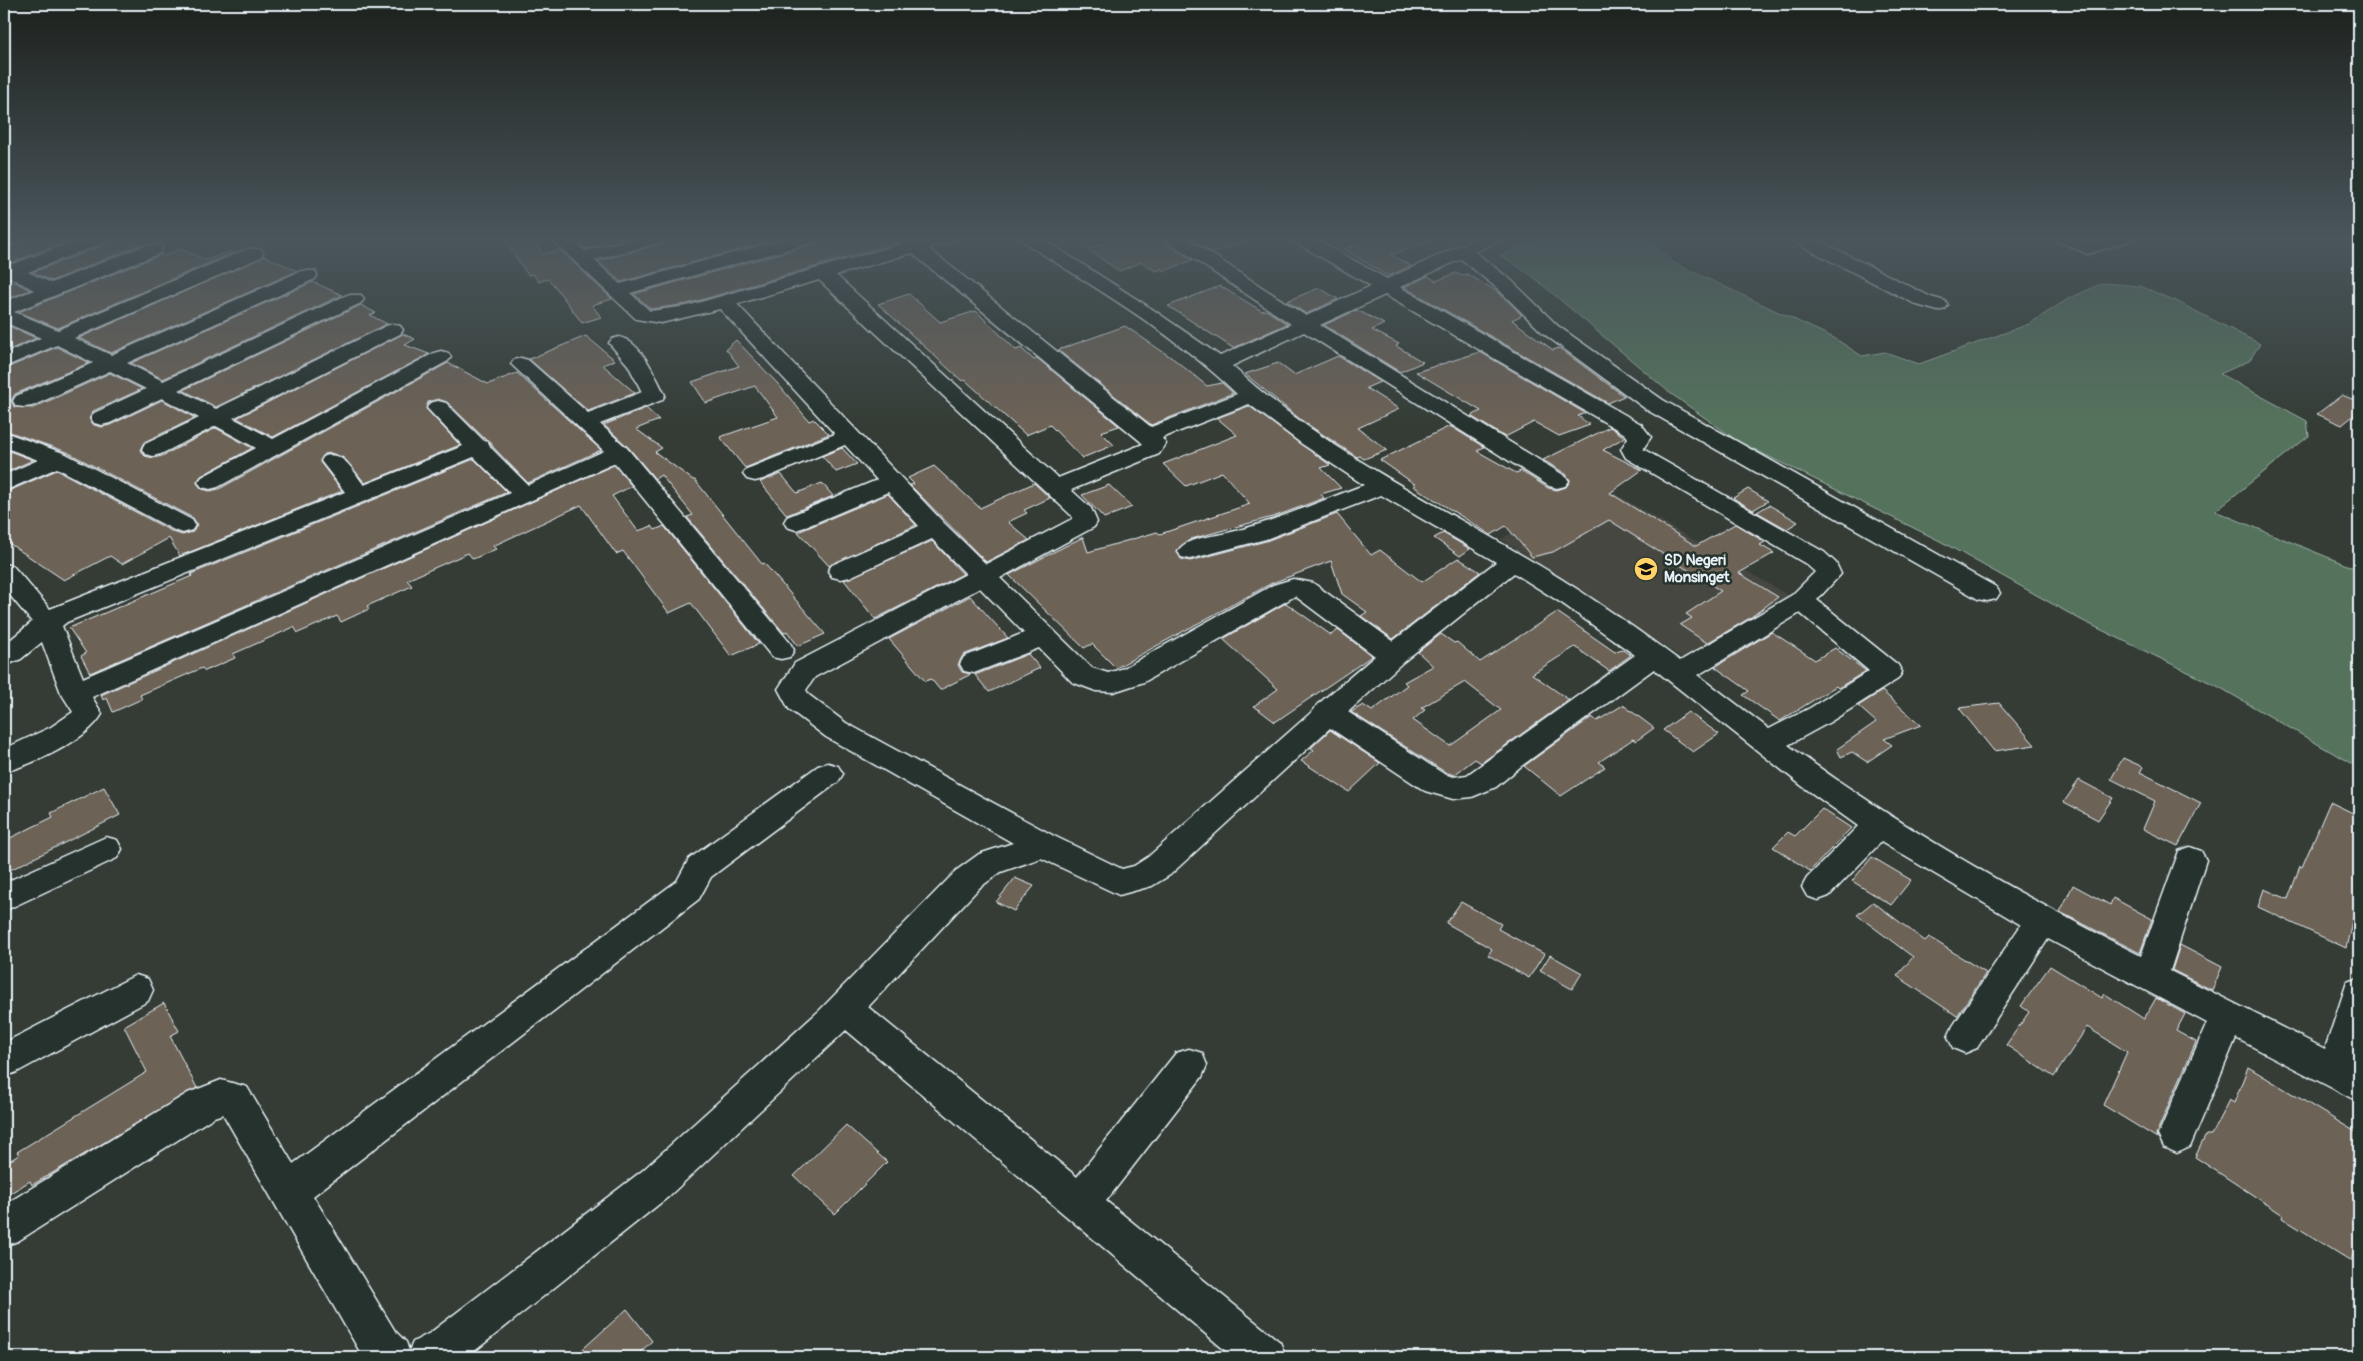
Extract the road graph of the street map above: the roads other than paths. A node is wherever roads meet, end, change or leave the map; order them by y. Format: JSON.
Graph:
{"nodes":[{"id":1,"x":25,"y":301,"type":"edge"},
{"id":2,"x":147,"y":301,"type":"edge"},
{"id":3,"x":252,"y":301,"type":"edge"},
{"id":4,"x":351,"y":301,"type":"edge"},
{"id":5,"x":627,"y":301,"type":"edge"},
{"id":6,"x":729,"y":301,"type":"edge"},
{"id":7,"x":852,"y":301,"type":"edge"},
{"id":8,"x":981,"y":301,"type":"edge"},
{"id":9,"x":1127,"y":301,"type":"edge"},
{"id":10,"x":1269,"y":301,"type":"edge"},
{"id":11,"x":1358,"y":301,"type":"edge"},
{"id":12,"x":1406,"y":301,"type":"edge"},
{"id":13,"x":1521,"y":301,"type":"edge"},
{"id":14,"x":1923,"y":301,"type":"edge"},
{"id":15,"x":724,"y":302,"type":"junction"},
{"id":16,"x":1938,"y":305,"type":"dead end"},
{"id":17,"x":4,"y":309,"type":"edge"},
{"id":18,"x":4,"y":315,"type":"edge"},
{"id":19,"x":1306,"y":325,"type":"junction"},
{"id":20,"x":393,"y":330,"type":"dead end"},
{"id":21,"x":61,"y":338,"type":"junction"},
{"id":22,"x":619,"y":343,"type":"dead end"},
{"id":23,"x":442,"y":357,"type":"dead end"},
{"id":24,"x":4,"y":361,"type":"edge"},
{"id":25,"x":114,"y":363,"type":"junction"},
{"id":26,"x":521,"y":364,"type":"dead end"},
{"id":27,"x":1218,"y":365,"type":"junction"},
{"id":28,"x":163,"y":390,"type":"junction"},
{"id":29,"x":1251,"y":396,"type":"junction"},
{"id":30,"x":24,"y":401,"type":"dead end"},
{"id":31,"x":438,"y":408,"type":"dead end"},
{"id":32,"x":102,"y":418,"type":"dead end"},
{"id":33,"x":216,"y":418,"type":"junction"},
{"id":34,"x":584,"y":422,"type":"junction"},
{"id":35,"x":849,"y":436,"type":"junction"},
{"id":36,"x":1148,"y":436,"type":"junction"},
{"id":37,"x":4,"y":439,"type":"edge"},
{"id":38,"x":480,"y":447,"type":"junction"},
{"id":39,"x":273,"y":448,"type":"junction"},
{"id":40,"x":153,"y":450,"type":"dead end"},
{"id":41,"x":619,"y":453,"type":"junction"},
{"id":42,"x":58,"y":459,"type":"junction"},
{"id":43,"x":332,"y":461,"type":"dead end"},
{"id":44,"x":755,"y":474,"type":"dead end"},
{"id":45,"x":1557,"y":481,"type":"dead end"},
{"id":46,"x":210,"y":482,"type":"dead end"},
{"id":47,"x":892,"y":482,"type":"junction"},
{"id":48,"x":4,"y":484,"type":"edge"},
{"id":49,"x":1383,"y":486,"type":"junction"},
{"id":50,"x":1055,"y":488,"type":"junction"},
{"id":51,"x":360,"y":495,"type":"junction"},
{"id":52,"x":525,"y":495,"type":"junction"},
{"id":53,"x":796,"y":522,"type":"dead end"},
{"id":54,"x":183,"y":525,"type":"dead end"},
{"id":55,"x":935,"y":528,"type":"junction"},
{"id":56,"x":1190,"y":551,"type":"dead end"},
{"id":57,"x":1514,"y":561,"type":"junction"},
{"id":58,"x":841,"y":571,"type":"dead end"},
{"id":59,"x":4,"y":572,"type":"edge"},
{"id":60,"x":984,"y":576,"type":"junction"},
{"id":61,"x":1987,"y":593,"type":"dead end"},
{"id":62,"x":1801,"y":601,"type":"junction"},
{"id":63,"x":47,"y":622,"type":"junction"},
{"id":64,"x":1044,"y":635,"type":"junction"},
{"id":65,"x":781,"y":650,"type":"dead end"},
{"id":66,"x":1393,"y":655,"type":"junction"},
{"id":67,"x":4,"y":656,"type":"edge"},
{"id":68,"x":1654,"y":656,"type":"junction"},
{"id":69,"x":974,"y":664,"type":"dead end"},
{"id":70,"x":1679,"y":674,"type":"junction"},
{"id":71,"x":75,"y":693,"type":"junction"},
{"id":72,"x":1327,"y":712,"type":"junction"},
{"id":73,"x":1766,"y":744,"type":"junction"},
{"id":74,"x":4,"y":761,"type":"edge"},
{"id":75,"x":835,"y":780,"type":"dead end"},
{"id":76,"x":1879,"y":824,"type":"junction"},
{"id":77,"x":1040,"y":846,"type":"junction"},
{"id":78,"x":106,"y":848,"type":"dead end"},
{"id":79,"x":2190,"y":860,"type":"dead end"},
{"id":80,"x":1818,"y":886,"type":"dead end"},
{"id":81,"x":4,"y":898,"type":"edge"},
{"id":82,"x":2042,"y":921,"type":"junction"},
{"id":83,"x":2151,"y":976,"type":"junction"},
{"id":84,"x":136,"y":990,"type":"dead end"},
{"id":85,"x":2359,"y":993,"type":"edge"},
{"id":86,"x":844,"y":1008,"type":"junction"},
{"id":87,"x":2227,"y":1018,"type":"junction"},
{"id":88,"x":1965,"y":1037,"type":"dead end"},
{"id":89,"x":4,"y":1061,"type":"edge"},
{"id":90,"x":1189,"y":1065,"type":"dead end"},
{"id":91,"x":2348,"y":1079,"type":"edge"},
{"id":92,"x":2178,"y":1135,"type":"dead end"},
{"id":93,"x":288,"y":1191,"type":"junction"},
{"id":94,"x":1080,"y":1204,"type":"junction"},
{"id":95,"x":4,"y":1227,"type":"edge"},
{"id":96,"x":441,"y":1354,"type":"edge"},
{"id":97,"x":391,"y":1357,"type":"edge"},
{"id":98,"x":1265,"y":1357,"type":"edge"}],
"edges":[{"from":1,"to":17,"type":"street"},
{"from":2,"to":21,"type":"street"},
{"from":3,"to":25,"type":"street"},
{"from":4,"to":28,"type":"street"},
{"from":5,"to":15,"type":"street"},
{"from":6,"to":15,"type":"street"},
{"from":7,"to":50,"type":"street"},
{"from":8,"to":36,"type":"street"},
{"from":9,"to":27,"type":"street"},
{"from":10,"to":19,"type":"street"},
{"from":11,"to":19,"type":"street"},
{"from":12,"to":62,"type":"street"},
{"from":13,"to":61,"type":"street"},
{"from":14,"to":16,"type":"street"},
{"from":15,"to":35,"type":"street"},
{"from":18,"to":21,"type":"street"},
{"from":19,"to":27,"type":"street"},
{"from":19,"to":45,"type":"street"},
{"from":20,"to":33,"type":"street"},
{"from":21,"to":24,"type":"street"},
{"from":21,"to":25,"type":"street"},
{"from":22,"to":34,"type":"street"},
{"from":23,"to":39,"type":"street"},
{"from":25,"to":28,"type":"street"},
{"from":25,"to":30,"type":"street"},
{"from":26,"to":34,"type":"street"},
{"from":27,"to":29,"type":"street"},
{"from":28,"to":32,"type":"street"},
{"from":28,"to":33,"type":"street"},
{"from":29,"to":36,"type":"street"},
{"from":29,"to":49,"type":"street"},
{"from":31,"to":38,"type":"street"},
{"from":33,"to":39,"type":"street"},
{"from":33,"to":40,"type":"street"},
{"from":34,"to":41,"type":"street"},
{"from":35,"to":44,"type":"street"},
{"from":35,"to":47,"type":"street"},
{"from":36,"to":50,"type":"street"},
{"from":37,"to":42,"type":"street"},
{"from":38,"to":51,"type":"street"},
{"from":38,"to":52,"type":"street"},
{"from":39,"to":46,"type":"street"},
{"from":41,"to":52,"type":"street"},
{"from":41,"to":65,"type":"street"},
{"from":42,"to":48,"type":"street"},
{"from":42,"to":54,"type":"street"},
{"from":43,"to":51,"type":"street"},
{"from":47,"to":53,"type":"street"},
{"from":47,"to":55,"type":"street"},
{"from":49,"to":56,"type":"street"},
{"from":49,"to":57,"type":"street"},
{"from":50,"to":60,"type":"street"},
{"from":51,"to":63,"type":"street"},
{"from":52,"to":71,"type":"street"},
{"from":55,"to":58,"type":"street"},
{"from":55,"to":60,"type":"street"},
{"from":57,"to":66,"type":"street"},
{"from":57,"to":68,"type":"street"},
{"from":59,"to":63,"type":"street"},
{"from":60,"to":64,"type":"street"},
{"from":60,"to":77,"type":"street"},
{"from":62,"to":70,"type":"street"},
{"from":62,"to":73,"type":"street"},
{"from":63,"to":67,"type":"street"},
{"from":63,"to":71,"type":"street"},
{"from":64,"to":66,"type":"street"},
{"from":64,"to":69,"type":"street"},
{"from":66,"to":72,"type":"street"},
{"from":68,"to":70,"type":"street"},
{"from":68,"to":72,"type":"street"},
{"from":70,"to":73,"type":"street"},
{"from":71,"to":74,"type":"street"},
{"from":72,"to":77,"type":"street"},
{"from":73,"to":76,"type":"street"},
{"from":75,"to":93,"type":"street"},
{"from":76,"to":80,"type":"street"},
{"from":76,"to":82,"type":"street"},
{"from":77,"to":86,"type":"street"},
{"from":78,"to":81,"type":"street"},
{"from":79,"to":83,"type":"street"},
{"from":82,"to":83,"type":"street"},
{"from":82,"to":88,"type":"street"},
{"from":83,"to":87,"type":"street"},
{"from":84,"to":89,"type":"street"},
{"from":85,"to":91,"type":"street"},
{"from":86,"to":94,"type":"street"},
{"from":86,"to":96,"type":"street"},
{"from":87,"to":91,"type":"street"},
{"from":87,"to":92,"type":"street"},
{"from":90,"to":94,"type":"street"},
{"from":93,"to":95,"type":"street"},
{"from":93,"to":97,"type":"street"},
{"from":94,"to":98,"type":"street"}]}
